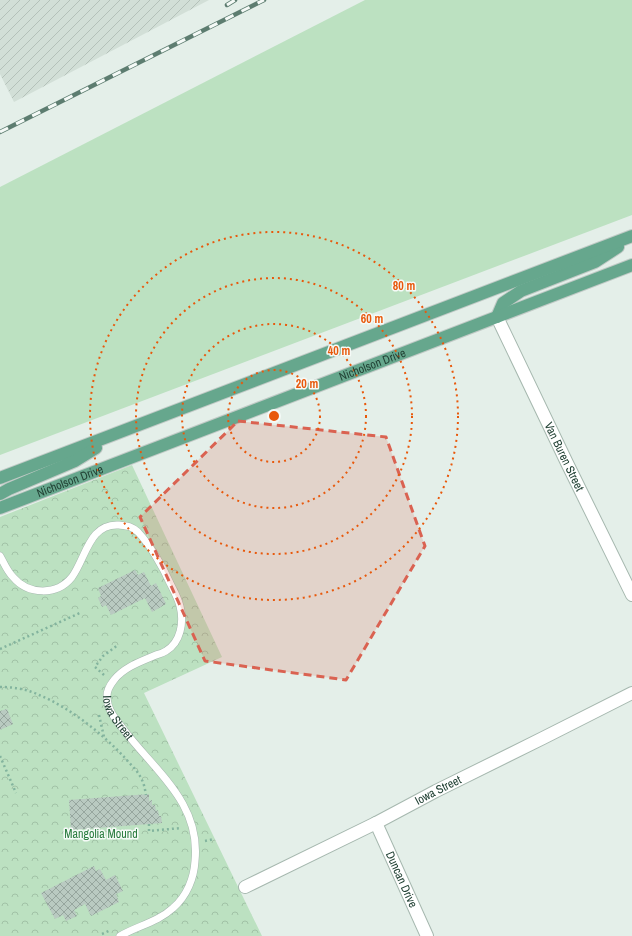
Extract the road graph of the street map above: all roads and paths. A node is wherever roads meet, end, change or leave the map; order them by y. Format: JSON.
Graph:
{"nodes":[{"id":1,"x":632,"y":237,"type":"edge"},
{"id":2,"x":632,"y":265,"type":"edge"},
{"id":3,"x":497,"y":317,"type":"junction"},
{"id":4,"x":121,"y":432,"type":"junction"},
{"id":5,"x":0,"y":478,"type":"edge"},
{"id":6,"x":0,"y":494,"type":"edge"},
{"id":7,"x":0,"y":508,"type":"edge"},
{"id":8,"x":0,"y":556,"type":"edge"},
{"id":9,"x":631,"y":589,"type":"edge"},
{"id":10,"x":82,"y":612,"type":"dead end"},
{"id":11,"x":0,"y":649,"type":"edge"},
{"id":12,"x":0,"y":687,"type":"edge"},
{"id":13,"x":632,"y":693,"type":"edge"},
{"id":14,"x":0,"y":756,"type":"edge"},
{"id":15,"x":16,"y":794,"type":"dead end"},
{"id":16,"x":146,"y":795,"type":"dead end"},
{"id":17,"x":376,"y":823,"type":"junction"},
{"id":18,"x":148,"y":824,"type":"dead end"},
{"id":19,"x":183,"y":832,"type":"dead end"},
{"id":20,"x":214,"y":839,"type":"dead end"},
{"id":21,"x":203,"y":842,"type":"dead end"},
{"id":22,"x":245,"y":887,"type":"dead end"},
{"id":23,"x":112,"y":929,"type":"dead end"},
{"id":24,"x":102,"y":934,"type":"dead end"},
{"id":25,"x":120,"y":936,"type":"edge"},
{"id":26,"x":427,"y":936,"type":"edge"}],
"edges":[{"from":1,"to":3,"type":"main road"},
{"from":1,"to":4,"type":"main road"},
{"from":2,"to":3,"type":"main road","name":"Nicholson Drive"},
{"from":3,"to":7,"type":"main road","name":"Nicholson Drive"},
{"from":3,"to":9,"type":"street","name":"Van Buren Street"},
{"from":4,"to":5,"type":"main road"},
{"from":4,"to":6,"type":"main road"},
{"from":8,"to":25,"type":"lane","name":"Iowa Street"},
{"from":10,"to":11,"type":"path"},
{"from":12,"to":16,"type":"path"},
{"from":13,"to":17,"type":"street","name":"Iowa Street"},
{"from":14,"to":15,"type":"path"},
{"from":17,"to":22,"type":"street","name":"Iowa Street"},
{"from":17,"to":26,"type":"street","name":"Duncan Drive"},
{"from":18,"to":19,"type":"path"},
{"from":20,"to":21,"type":"path"},
{"from":23,"to":24,"type":"path"}]}
